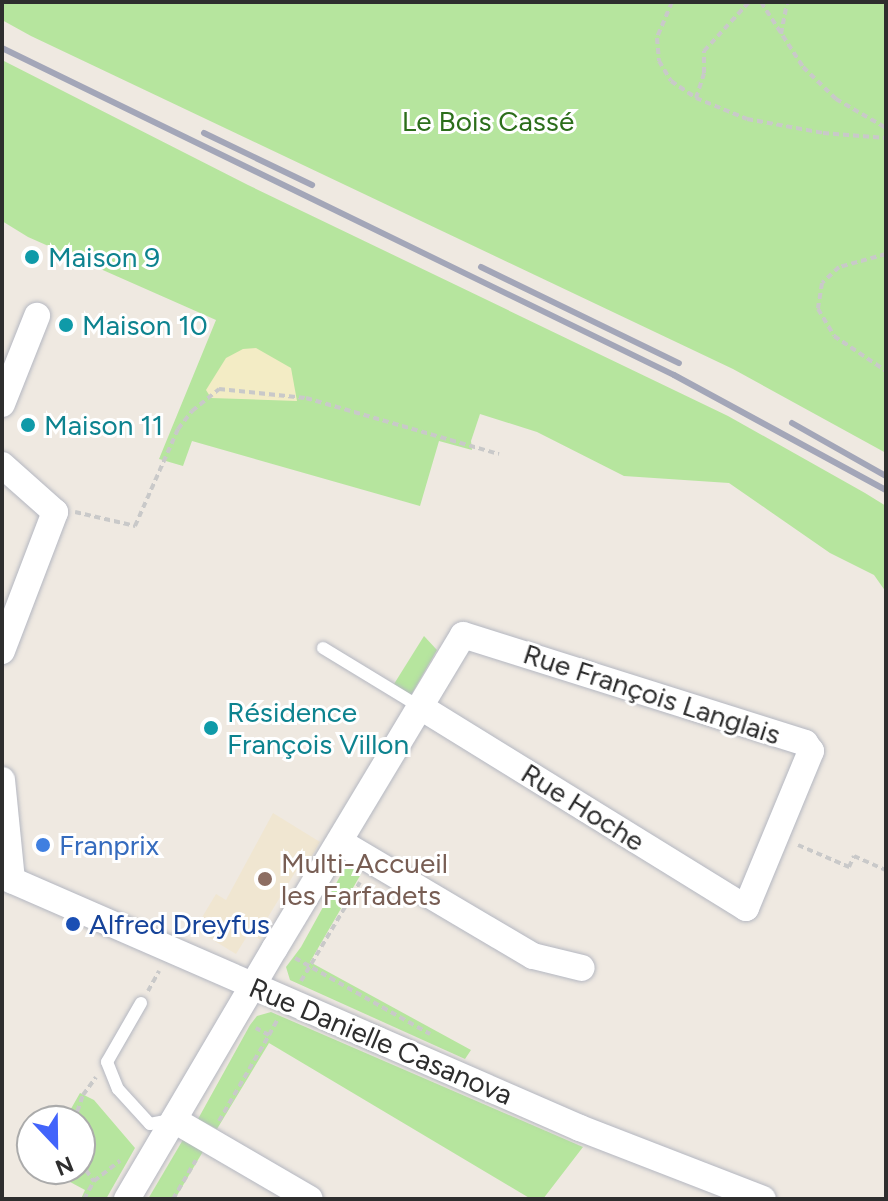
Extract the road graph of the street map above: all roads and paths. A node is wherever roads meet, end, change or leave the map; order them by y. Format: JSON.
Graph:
{"nodes":[{"id":1,"x":672,"y":2,"type":"edge"},
{"id":2,"x":749,"y":2,"type":"edge"},
{"id":3,"x":761,"y":2,"type":"edge"},
{"id":4,"x":787,"y":2,"type":"edge"},
{"id":5,"x":781,"y":36,"type":"junction"},
{"id":6,"x":696,"y":98,"type":"junction"},
{"id":7,"x":886,"y":128,"type":"edge"},
{"id":8,"x":886,"y":138,"type":"edge"},
{"id":9,"x":886,"y":254,"type":"edge"},
{"id":10,"x":37,"y":316,"type":"dead end"},
{"id":11,"x":886,"y":371,"type":"edge"},
{"id":12,"x":2,"y":404,"type":"edge"},
{"id":13,"x":499,"y":454,"type":"dead end"},
{"id":14,"x":2,"y":465,"type":"edge"},
{"id":15,"x":55,"y":512,"type":"junction"},
{"id":16,"x":323,"y":648,"type":"dead end"},
{"id":17,"x":2,"y":651,"type":"edge"},
{"id":18,"x":420,"y":707,"type":"junction"},
{"id":19,"x":2,"y":780,"type":"edge"},
{"id":20,"x":779,"y":836,"type":"junction"},
{"id":21,"x":348,"y":846,"type":"junction"},
{"id":22,"x":886,"y":870,"type":"edge"},
{"id":23,"x":7,"y":878,"type":"edge"},
{"id":24,"x":746,"y":908,"type":"joint"},
{"id":25,"x":275,"y":948,"type":"junction"},
{"id":26,"x":171,"y":950,"type":"junction"},
{"id":27,"x":310,"y":966,"type":"junction"},
{"id":28,"x":582,"y":968,"type":"dead end"},
{"id":29,"x":255,"y":986,"type":"junction"},
{"id":30,"x":292,"y":1002,"type":"junction"},
{"id":31,"x":141,"y":1003,"type":"joint"},
{"id":32,"x":236,"y":1018,"type":"junction"},
{"id":33,"x":269,"y":1035,"type":"junction"},
{"id":34,"x":430,"y":1035,"type":"dead end"},
{"id":35,"x":107,"y":1062,"type":"junction"},
{"id":36,"x":80,"y":1105,"type":"edge"},
{"id":37,"x":174,"y":1120,"type":"junction"},
{"id":38,"x":208,"y":1140,"type":"junction"},
{"id":39,"x":127,"y":1199,"type":"edge"},
{"id":40,"x":173,"y":1199,"type":"edge"},
{"id":41,"x":310,"y":1199,"type":"edge"},
{"id":42,"x":763,"y":1199,"type":"edge"}],
"edges":[{"from":1,"to":6,"type":"path"},
{"from":2,"to":6,"type":"path"},
{"from":3,"to":5,"type":"path"},
{"from":4,"to":5,"type":"path"},
{"from":5,"to":7,"type":"path"},
{"from":6,"to":8,"type":"path"},
{"from":9,"to":11,"type":"path"},
{"from":10,"to":12,"type":"street"},
{"from":13,"to":15,"type":"path"},
{"from":14,"to":15,"type":"street"},
{"from":15,"to":17,"type":"street"},
{"from":16,"to":18,"type":"lane"},
{"from":18,"to":20,"type":"street","name":"Rue François Langlais"},
{"from":18,"to":21,"type":"street"},
{"from":18,"to":24,"type":"street","name":"Rue Hoche"},
{"from":19,"to":23,"type":"street"},
{"from":20,"to":22,"type":"path"},
{"from":20,"to":24,"type":"street","name":"Rue François Langlais"},
{"from":21,"to":25,"type":"street"},
{"from":21,"to":27,"type":"path"},
{"from":21,"to":28,"type":"street"},
{"from":23,"to":26,"type":"street","name":"Rue Danielle Casanova"},
{"from":25,"to":27,"type":"path"},
{"from":25,"to":29,"type":"street"},
{"from":26,"to":29,"type":"street","name":"Rue Danielle Casanova"},
{"from":26,"to":31,"type":"path"},
{"from":27,"to":30,"type":"path"},
{"from":27,"to":34,"type":"path"},
{"from":29,"to":30,"type":"street","name":"Rue Danielle Casanova"},
{"from":29,"to":32,"type":"street"},
{"from":30,"to":33,"type":"path"},
{"from":30,"to":42,"type":"street","name":"Rue Danielle Casanova"},
{"from":31,"to":35,"type":"lane"},
{"from":32,"to":33,"type":"path"},
{"from":32,"to":37,"type":"street"},
{"from":33,"to":38,"type":"path"},
{"from":35,"to":36,"type":"path"},
{"from":35,"to":37,"type":"lane"},
{"from":37,"to":38,"type":"street"},
{"from":37,"to":39,"type":"street"},
{"from":38,"to":40,"type":"path"},
{"from":38,"to":41,"type":"street"}]}
